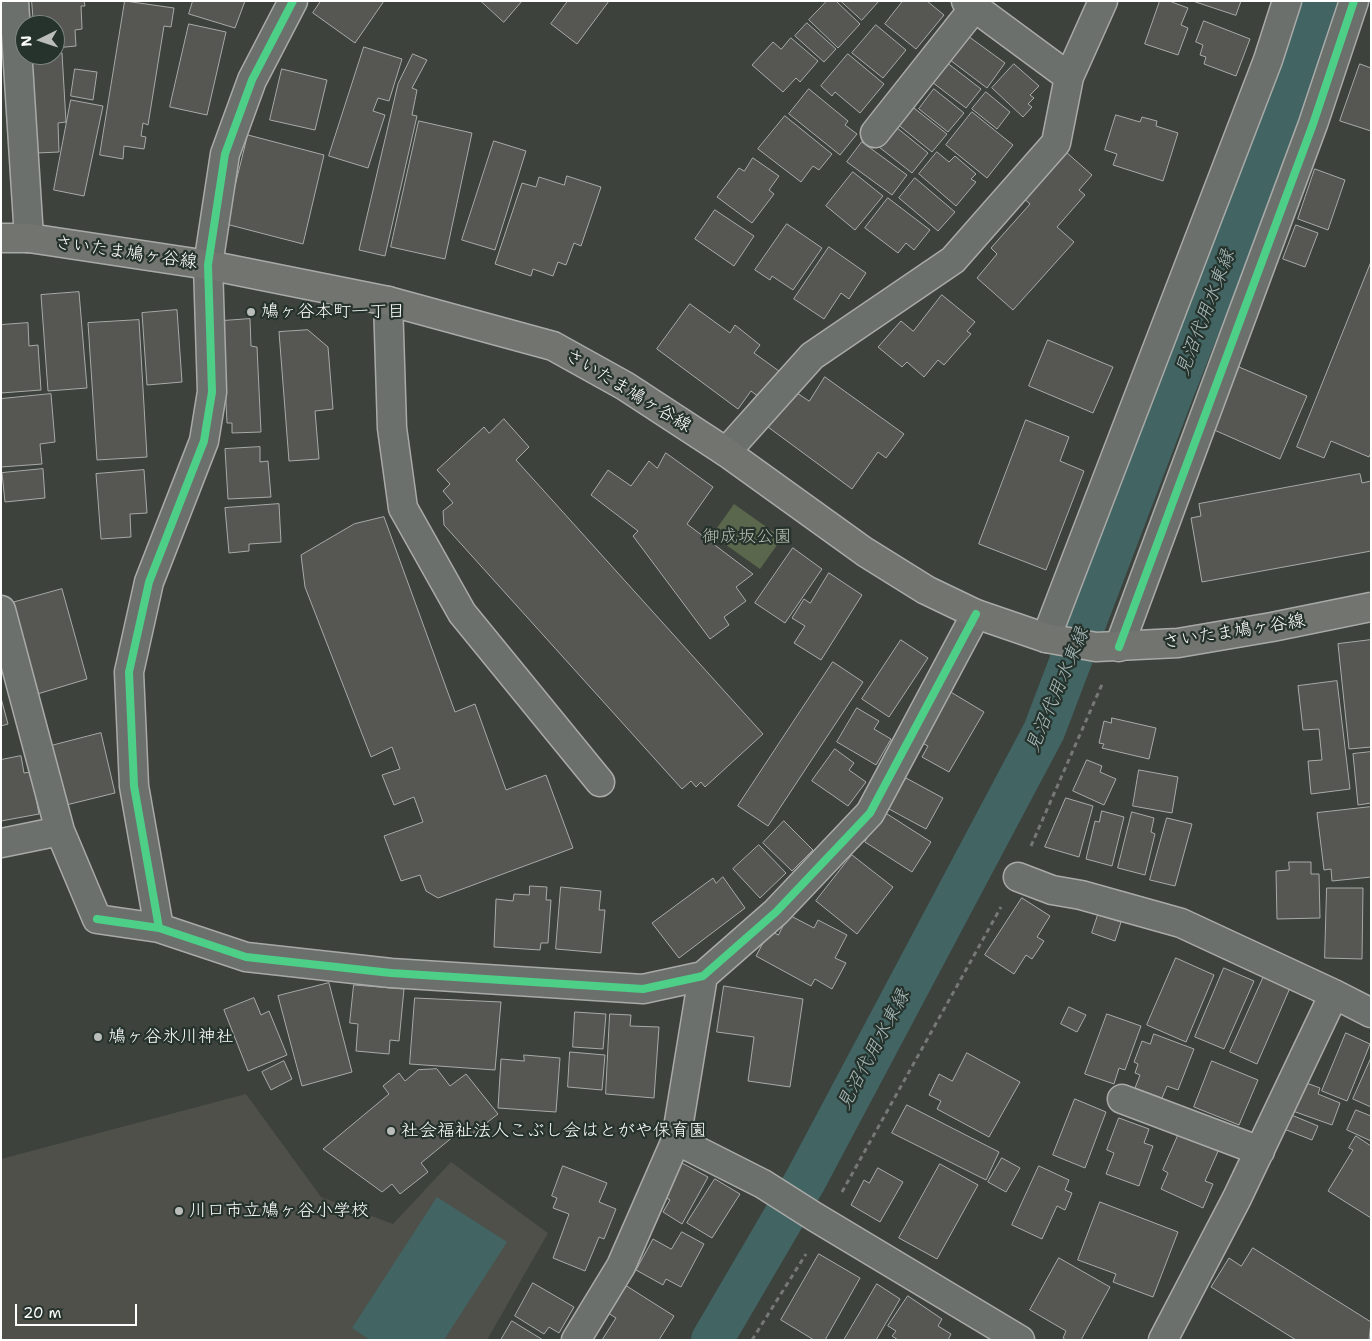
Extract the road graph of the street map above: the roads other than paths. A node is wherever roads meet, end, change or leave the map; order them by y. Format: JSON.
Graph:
{"nodes":[{"id":1,"x":14,"y":1,"type":"edge"},
{"id":2,"x":293,"y":1,"type":"edge"},
{"id":3,"x":1103,"y":1,"type":"edge"},
{"id":4,"x":1287,"y":1,"type":"edge"},
{"id":5,"x":1354,"y":1,"type":"edge"},
{"id":6,"x":970,"y":5,"type":"edge"},
{"id":7,"x":1069,"y":77,"type":"junction"},
{"id":8,"x":875,"y":133,"type":"dead end"},
{"id":9,"x":1,"y":238,"type":"edge"},
{"id":10,"x":29,"y":238,"type":"junction"},
{"id":11,"x":208,"y":265,"type":"junction"},
{"id":12,"x":388,"y":301,"type":"junction"},
{"id":13,"x":726,"y":452,"type":"junction"},
{"id":14,"x":1371,"y":607,"type":"edge"},
{"id":15,"x":1,"y":610,"type":"edge"},
{"id":16,"x":976,"y":614,"type":"junction"},
{"id":17,"x":1052,"y":640,"type":"junction"},
{"id":18,"x":1107,"y":647,"type":"junction"},
{"id":19,"x":600,"y":782,"type":"dead end"},
{"id":20,"x":60,"y":831,"type":"junction"},
{"id":21,"x":1,"y":843,"type":"edge"},
{"id":22,"x":1018,"y":877,"type":"road end"},
{"id":23,"x":159,"y":928,"type":"junction"},
{"id":24,"x":703,"y":976,"type":"junction"},
{"id":25,"x":1334,"y":994,"type":"junction"},
{"id":26,"x":1369,"y":1004,"type":"edge"},
{"id":27,"x":1122,"y":1099,"type":"dead end"},
{"id":28,"x":676,"y":1140,"type":"junction"},
{"id":29,"x":1260,"y":1151,"type":"junction"},
{"id":30,"x":1005,"y":1336,"type":"edge"},
{"id":31,"x":576,"y":1340,"type":"edge"},
{"id":32,"x":1163,"y":1340,"type":"edge"}],
"edges":[{"from":1,"to":10,"type":"street"},
{"from":2,"to":11,"type":"street"},
{"from":3,"to":7,"type":"street"},
{"from":4,"to":17,"type":"street"},
{"from":5,"to":18,"type":"street"},
{"from":6,"to":7,"type":"street"},
{"from":6,"to":8,"type":"street"},
{"from":7,"to":13,"type":"street"},
{"from":9,"to":10,"type":"main road","name":"さいたま鳩ヶ谷線"},
{"from":10,"to":11,"type":"main road","name":"さいたま鳩ヶ谷線"},
{"from":11,"to":12,"type":"main road","name":"さいたま鳩ヶ谷線"},
{"from":11,"to":23,"type":"street"},
{"from":12,"to":13,"type":"main road","name":"さいたま鳩ヶ谷線"},
{"from":12,"to":19,"type":"street"},
{"from":13,"to":16,"type":"main road","name":"さいたま鳩ヶ谷線"},
{"from":14,"to":18,"type":"main road","name":"さいたま鳩ヶ谷線"},
{"from":15,"to":20,"type":"street"},
{"from":16,"to":17,"type":"main road","name":"さいたま鳩ヶ谷線"},
{"from":16,"to":24,"type":"street"},
{"from":17,"to":18,"type":"main road","name":"さいたま鳩ヶ谷線"},
{"from":20,"to":21,"type":"street"},
{"from":20,"to":23,"type":"street"},
{"from":22,"to":25,"type":"street"},
{"from":23,"to":24,"type":"street"},
{"from":24,"to":28,"type":"street"},
{"from":25,"to":26,"type":"street"},
{"from":25,"to":29,"type":"street"},
{"from":27,"to":29,"type":"street"},
{"from":28,"to":30,"type":"street"},
{"from":28,"to":31,"type":"street"},
{"from":29,"to":32,"type":"street"}]}
